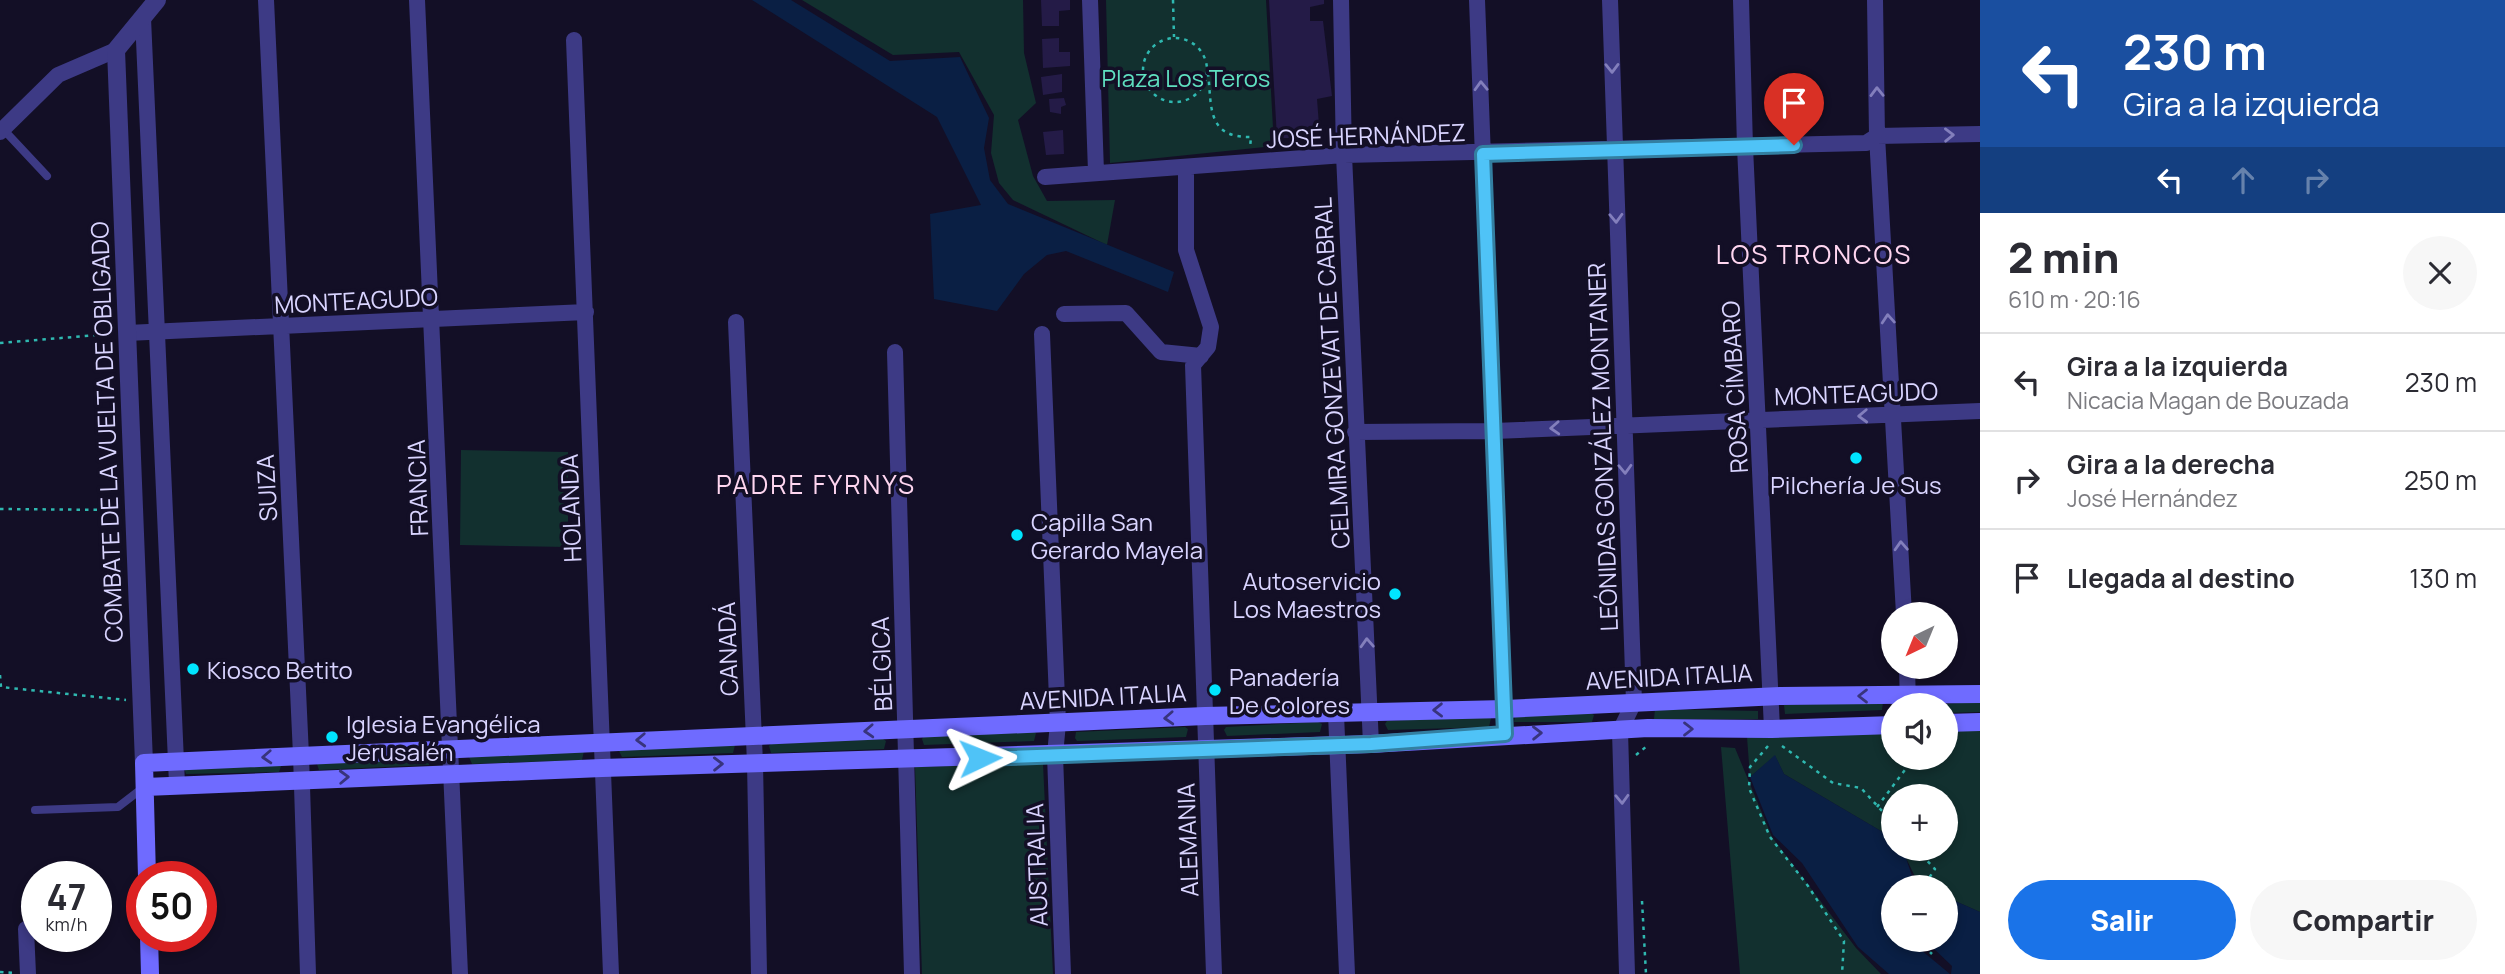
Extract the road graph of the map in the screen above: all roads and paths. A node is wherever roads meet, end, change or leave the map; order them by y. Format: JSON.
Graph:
{"nodes":[{"id":1,"x":157,"y":0,"type":"edge"},
{"id":2,"x":266,"y":0,"type":"edge"},
{"id":3,"x":417,"y":0,"type":"edge"},
{"id":4,"x":1090,"y":0,"type":"edge"},
{"id":5,"x":1173,"y":0,"type":"edge"},
{"id":6,"x":1341,"y":0,"type":"edge"},
{"id":7,"x":1477,"y":0,"type":"edge"},
{"id":8,"x":1610,"y":0,"type":"edge"},
{"id":9,"x":1741,"y":0,"type":"edge"},
{"id":10,"x":1875,"y":0,"type":"edge"},
{"id":11,"x":143,"y":18,"type":"junction"},
{"id":12,"x":1174,"y":37,"type":"junction"},
{"id":13,"x":574,"y":40,"type":"dead end"},
{"id":14,"x":117,"y":50,"type":"junction"},
{"id":15,"x":1207,"y":70,"type":"junction"},
{"id":16,"x":2,"y":131,"type":"edge"},
{"id":17,"x":1980,"y":134,"type":"edge"},
{"id":18,"x":1877,"y":136,"type":"junction"},
{"id":19,"x":1745,"y":147,"type":"junction"},
{"id":20,"x":1614,"y":149,"type":"junction"},
{"id":21,"x":1483,"y":154,"type":"junction"},
{"id":22,"x":1344,"y":155,"type":"junction"},
{"id":23,"x":1249,"y":162,"type":"junction"},
{"id":24,"x":1186,"y":168,"type":"junction"},
{"id":25,"x":1096,"y":172,"type":"junction"},
{"id":26,"x":47,"y":176,"type":"dead end"},
{"id":27,"x":1045,"y":177,"type":"dead end"},
{"id":28,"x":586,"y":312,"type":"junction"},
{"id":29,"x":1064,"y":314,"type":"dead end"},
{"id":30,"x":433,"y":319,"type":"junction"},
{"id":31,"x":736,"y":322,"type":"dead end"},
{"id":32,"x":282,"y":326,"type":"junction"},
{"id":33,"x":156,"y":331,"type":"junction"},
{"id":34,"x":127,"y":333,"type":"junction"},
{"id":35,"x":1042,"y":334,"type":"dead end"},
{"id":36,"x":0,"y":343,"type":"edge"},
{"id":37,"x":895,"y":352,"type":"dead end"},
{"id":38,"x":1201,"y":356,"type":"junction"},
{"id":39,"x":1980,"y":411,"type":"edge"},
{"id":40,"x":1894,"y":414,"type":"junction"},
{"id":41,"x":1758,"y":419,"type":"junction"},
{"id":42,"x":1623,"y":424,"type":"junction"},
{"id":43,"x":1493,"y":431,"type":"junction"},
{"id":44,"x":1355,"y":432,"type":"junction"},
{"id":45,"x":0,"y":509,"type":"edge"},
{"id":46,"x":136,"y":510,"type":"junction"},
{"id":47,"x":1903,"y":602,"type":"edge"},
{"id":48,"x":0,"y":674,"type":"edge"},
{"id":49,"x":1980,"y":694,"type":"edge"},
{"id":50,"x":1772,"y":696,"type":"junction"},
{"id":51,"x":1958,"y":696,"type":"edge"},
{"id":52,"x":1881,"y":700,"type":"edge"},
{"id":53,"x":140,"y":702,"type":"junction"},
{"id":54,"x":1634,"y":702,"type":"junction"},
{"id":55,"x":1505,"y":709,"type":"junction"},
{"id":56,"x":1371,"y":712,"type":"junction"},
{"id":57,"x":1336,"y":714,"type":"junction"},
{"id":58,"x":1205,"y":716,"type":"junction"},
{"id":59,"x":1980,"y":722,"type":"edge"},
{"id":60,"x":1058,"y":723,"type":"junction"},
{"id":61,"x":1958,"y":723,"type":"edge"},
{"id":62,"x":1881,"y":726,"type":"edge"},
{"id":63,"x":905,"y":730,"type":"junction"},
{"id":64,"x":1620,"y":731,"type":"junction"},
{"id":65,"x":1505,"y":734,"type":"junction"},
{"id":66,"x":753,"y":737,"type":"junction"},
{"id":67,"x":1776,"y":737,"type":"junction"},
{"id":68,"x":601,"y":741,"type":"junction"},
{"id":69,"x":1336,"y":744,"type":"junction"},
{"id":70,"x":1371,"y":744,"type":"junction"},
{"id":71,"x":1760,"y":744,"type":"dead end"},
{"id":72,"x":1647,"y":745,"type":"dead end"},
{"id":73,"x":451,"y":749,"type":"junction"},
{"id":74,"x":1207,"y":750,"type":"junction"},
{"id":75,"x":302,"y":755,"type":"junction"},
{"id":76,"x":1055,"y":755,"type":"junction"},
{"id":77,"x":1634,"y":758,"type":"dead end"},
{"id":78,"x":906,"y":760,"type":"junction"},
{"id":79,"x":177,"y":762,"type":"junction"},
{"id":80,"x":144,"y":763,"type":"junction"},
{"id":81,"x":755,"y":763,"type":"junction"},
{"id":82,"x":602,"y":768,"type":"junction"},
{"id":83,"x":1905,"y":770,"type":"edge"},
{"id":84,"x":453,"y":773,"type":"junction"},
{"id":85,"x":302,"y":779,"type":"junction"},
{"id":86,"x":177,"y":784,"type":"junction"},
{"id":87,"x":145,"y":787,"type":"junction"},
{"id":88,"x":1877,"y":807,"type":"junction"},
{"id":89,"x":35,"y":810,"type":"dead end"},
{"id":90,"x":1881,"y":811,"type":"edge"},
{"id":91,"x":147,"y":861,"type":"edge"},
{"id":92,"x":1927,"y":861,"type":"edge"},
{"id":93,"x":1931,"y":875,"type":"edge"},
{"id":94,"x":1642,"y":893,"type":"dead end"},
{"id":95,"x":27,"y":952,"type":"edge"},
{"id":96,"x":149,"y":952,"type":"edge"},
{"id":97,"x":28,"y":974,"type":"edge"},
{"id":98,"x":150,"y":974,"type":"edge"},
{"id":99,"x":308,"y":974,"type":"edge"},
{"id":100,"x":460,"y":974,"type":"edge"},
{"id":101,"x":611,"y":974,"type":"edge"},
{"id":102,"x":759,"y":974,"type":"edge"},
{"id":103,"x":912,"y":974,"type":"edge"},
{"id":104,"x":1063,"y":974,"type":"edge"},
{"id":105,"x":1214,"y":974,"type":"edge"},
{"id":106,"x":1347,"y":974,"type":"edge"},
{"id":107,"x":1627,"y":974,"type":"edge"},
{"id":108,"x":1646,"y":974,"type":"edge"},
{"id":109,"x":1842,"y":974,"type":"edge"}],
"edges":[{"from":1,"to":11,"type":"street"},
{"from":2,"to":32,"type":"street","name":"SUIZA"},
{"from":3,"to":30,"type":"street","name":"FRANCIA"},
{"from":4,"to":25,"type":"street"},
{"from":5,"to":12,"type":"path"},
{"from":6,"to":22,"type":"street","name":"CELMIRA GONZEVAT DE CABRAL"},
{"from":21,"to":7,"type":"street","one_way":true},
{"from":8,"to":20,"type":"street","name":"LEÓNIDAS GONZÁLEZ MONTANER","one_way":true},
{"from":9,"to":19,"type":"street","name":"ROSA CÍMBARO"},
{"from":18,"to":10,"type":"street","one_way":true},
{"from":11,"to":14,"type":"street"},
{"from":11,"to":33,"type":"street"},
{"from":12,"to":15,"type":"path"},
{"from":12,"to":15,"type":"path"},
{"from":13,"to":28,"type":"street","name":"HOLANDA"},
{"from":14,"to":16,"type":"street"},
{"from":14,"to":34,"type":"street","name":"COMBATE DE LA VUELTA DE OBLIGADO"},
{"from":15,"to":23,"type":"path"},
{"from":16,"to":26,"type":"lane"},
{"from":18,"to":17,"type":"street","name":"JOSÉ HERNÁNDEZ","one_way":true},
{"from":18,"to":19,"type":"street","name":"JOSÉ HERNÁNDEZ"},
{"from":40,"to":18,"type":"street","one_way":true},
{"from":19,"to":20,"type":"street","name":"JOSÉ HERNÁNDEZ"},
{"from":19,"to":41,"type":"street","name":"ROSA CÍMBARO"},
{"from":20,"to":21,"type":"street","name":"JOSÉ HERNÁNDEZ"},
{"from":20,"to":42,"type":"street","name":"LEÓNIDAS GONZÁLEZ MONTANER","one_way":true},
{"from":21,"to":22,"type":"street","name":"JOSÉ HERNÁNDEZ"},
{"from":21,"to":43,"type":"street"},
{"from":22,"to":23,"type":"street","name":"JOSÉ HERNÁNDEZ"},
{"from":22,"to":44,"type":"street","name":"CELMIRA GONZEVAT DE CABRAL"},
{"from":23,"to":24,"type":"street","name":"JOSÉ HERNÁNDEZ"},
{"from":24,"to":25,"type":"street","name":"JOSÉ HERNÁNDEZ"},
{"from":24,"to":38,"type":"street","name":"ALEMANIA"},
{"from":25,"to":27,"type":"street","name":"JOSÉ HERNÁNDEZ"},
{"from":28,"to":30,"type":"street","name":"MONTEAGUDO"},
{"from":28,"to":68,"type":"street","name":"HOLANDA"},
{"from":29,"to":38,"type":"street"},
{"from":30,"to":32,"type":"street","name":"MONTEAGUDO"},
{"from":30,"to":73,"type":"street","name":"FRANCIA"},
{"from":31,"to":66,"type":"street","name":"CANADÁ"},
{"from":32,"to":33,"type":"street","name":"MONTEAGUDO"},
{"from":32,"to":75,"type":"street","name":"SUIZA"},
{"from":33,"to":34,"type":"street","name":"MONTEAGUDO"},
{"from":33,"to":79,"type":"street"},
{"from":34,"to":36,"type":"path"},
{"from":34,"to":46,"type":"street","name":"COMBATE DE LA VUELTA DE OBLIGADO"},
{"from":35,"to":60,"type":"street","name":"AUSTRALIA"},
{"from":37,"to":63,"type":"street","name":"BÉLGICA"},
{"from":38,"to":58,"type":"street","name":"ALEMANIA"},
{"from":39,"to":40,"type":"street","name":"MONTEAGUDO"},
{"from":40,"to":41,"type":"street","name":"MONTEAGUDO","one_way":true},
{"from":47,"to":40,"type":"street","one_way":true},
{"from":41,"to":42,"type":"street","name":"MONTEAGUDO"},
{"from":41,"to":50,"type":"street","name":"ROSA CÍMBARO"},
{"from":42,"to":43,"type":"street","name":"MONTEAGUDO","one_way":true},
{"from":42,"to":54,"type":"street","name":"LEÓNIDAS GONZÁLEZ MONTANER","one_way":true},
{"from":43,"to":44,"type":"street","name":"MONTEAGUDO"},
{"from":43,"to":55,"type":"street"},
{"from":56,"to":44,"type":"street","name":"CELMIRA GONZEVAT DE CABRAL","one_way":true},
{"from":45,"to":46,"type":"path"},
{"from":46,"to":53,"type":"street","name":"COMBATE DE LA VUELTA DE OBLIGADO"},
{"from":48,"to":53,"type":"path"},
{"from":49,"to":51,"type":"main road","name":"AVENIDA ITALIA"},
{"from":52,"to":50,"type":"main road","name":"AVENIDA ITALIA","one_way":true},
{"from":50,"to":54,"type":"main road","name":"AVENIDA ITALIA"},
{"from":50,"to":67,"type":"street","name":"ROSA CÍMBARO"},
{"from":53,"to":80,"type":"street","name":"COMBATE DE LA VUELTA DE OBLIGADO"},
{"from":54,"to":55,"type":"main road","name":"AVENIDA ITALIA"},
{"from":54,"to":64,"type":"street","name":"LEÓNIDAS GONZÁLEZ MONTANER"},
{"from":55,"to":56,"type":"main road","name":"AVENIDA ITALIA","one_way":true},
{"from":55,"to":65,"type":"street"},
{"from":56,"to":57,"type":"main road","name":"AVENIDA ITALIA"},
{"from":56,"to":70,"type":"street","name":"CELMIRA GONZEVAT DE CABRAL"},
{"from":57,"to":58,"type":"main road","name":"AVENIDA ITALIA"},
{"from":57,"to":69,"type":"street"},
{"from":58,"to":60,"type":"main road","name":"AVENIDA ITALIA","one_way":true},
{"from":58,"to":74,"type":"street","name":"ALEMANIA"},
{"from":59,"to":61,"type":"main road"},
{"from":60,"to":63,"type":"main road","name":"AVENIDA ITALIA"},
{"from":60,"to":76,"type":"street","name":"AUSTRALIA"},
{"from":62,"to":67,"type":"main road"},
{"from":63,"to":66,"type":"main road","name":"AVENIDA ITALIA","one_way":true},
{"from":63,"to":78,"type":"street","name":"BÉLGICA"},
{"from":65,"to":64,"type":"main road","one_way":true},
{"from":64,"to":67,"type":"main road","one_way":true},
{"from":64,"to":107,"type":"street","name":"LEÓNIDAS GONZÁLEZ MONTANER","one_way":true},
{"from":65,"to":70,"type":"main road"},
{"from":66,"to":68,"type":"main road","name":"AVENIDA ITALIA","one_way":true},
{"from":66,"to":81,"type":"street","name":"CANADÁ"},
{"from":67,"to":88,"type":"path"},
{"from":68,"to":73,"type":"main road","name":"AVENIDA ITALIA"},
{"from":68,"to":82,"type":"street","name":"HOLANDA"},
{"from":69,"to":70,"type":"main road"},
{"from":69,"to":74,"type":"main road"},
{"from":69,"to":106,"type":"street"},
{"from":71,"to":109,"type":"path"},
{"from":72,"to":77,"type":"path"},
{"from":73,"to":75,"type":"main road","name":"AVENIDA ITALIA"},
{"from":73,"to":84,"type":"street","name":"FRANCIA"},
{"from":74,"to":76,"type":"main road"},
{"from":74,"to":105,"type":"street","name":"ALEMANIA"},
{"from":75,"to":79,"type":"main road","name":"AVENIDA ITALIA","one_way":true},
{"from":75,"to":85,"type":"street","name":"SUIZA"},
{"from":76,"to":78,"type":"main road"},
{"from":76,"to":104,"type":"street","name":"AUSTRALIA"},
{"from":78,"to":81,"type":"main road"},
{"from":78,"to":103,"type":"street","name":"BÉLGICA"},
{"from":79,"to":80,"type":"main road","name":"AVENIDA ITALIA"},
{"from":79,"to":86,"type":"street"},
{"from":80,"to":87,"type":"main road","name":"COMBATE DE LA VUELTA DE OBLIGADO"},
{"from":82,"to":81,"type":"main road","one_way":true},
{"from":81,"to":102,"type":"street","name":"CANADÁ"},
{"from":82,"to":84,"type":"main road"},
{"from":82,"to":101,"type":"street","name":"HOLANDA"},
{"from":83,"to":88,"type":"path"},
{"from":85,"to":84,"type":"main road","one_way":true},
{"from":84,"to":100,"type":"street","name":"FRANCIA"},
{"from":85,"to":86,"type":"main road"},
{"from":85,"to":99,"type":"street","name":"SUIZA"},
{"from":86,"to":87,"type":"main road"},
{"from":87,"to":89,"type":"lane"},
{"from":87,"to":91,"type":"main road","name":"COMBATE DE LA VUELTA DE OBLIGADO"},
{"from":88,"to":90,"type":"path"},
{"from":92,"to":93,"type":"path"},
{"from":94,"to":108,"type":"path"},
{"from":95,"to":97,"type":"street"},
{"from":96,"to":98,"type":"main road"}]}
